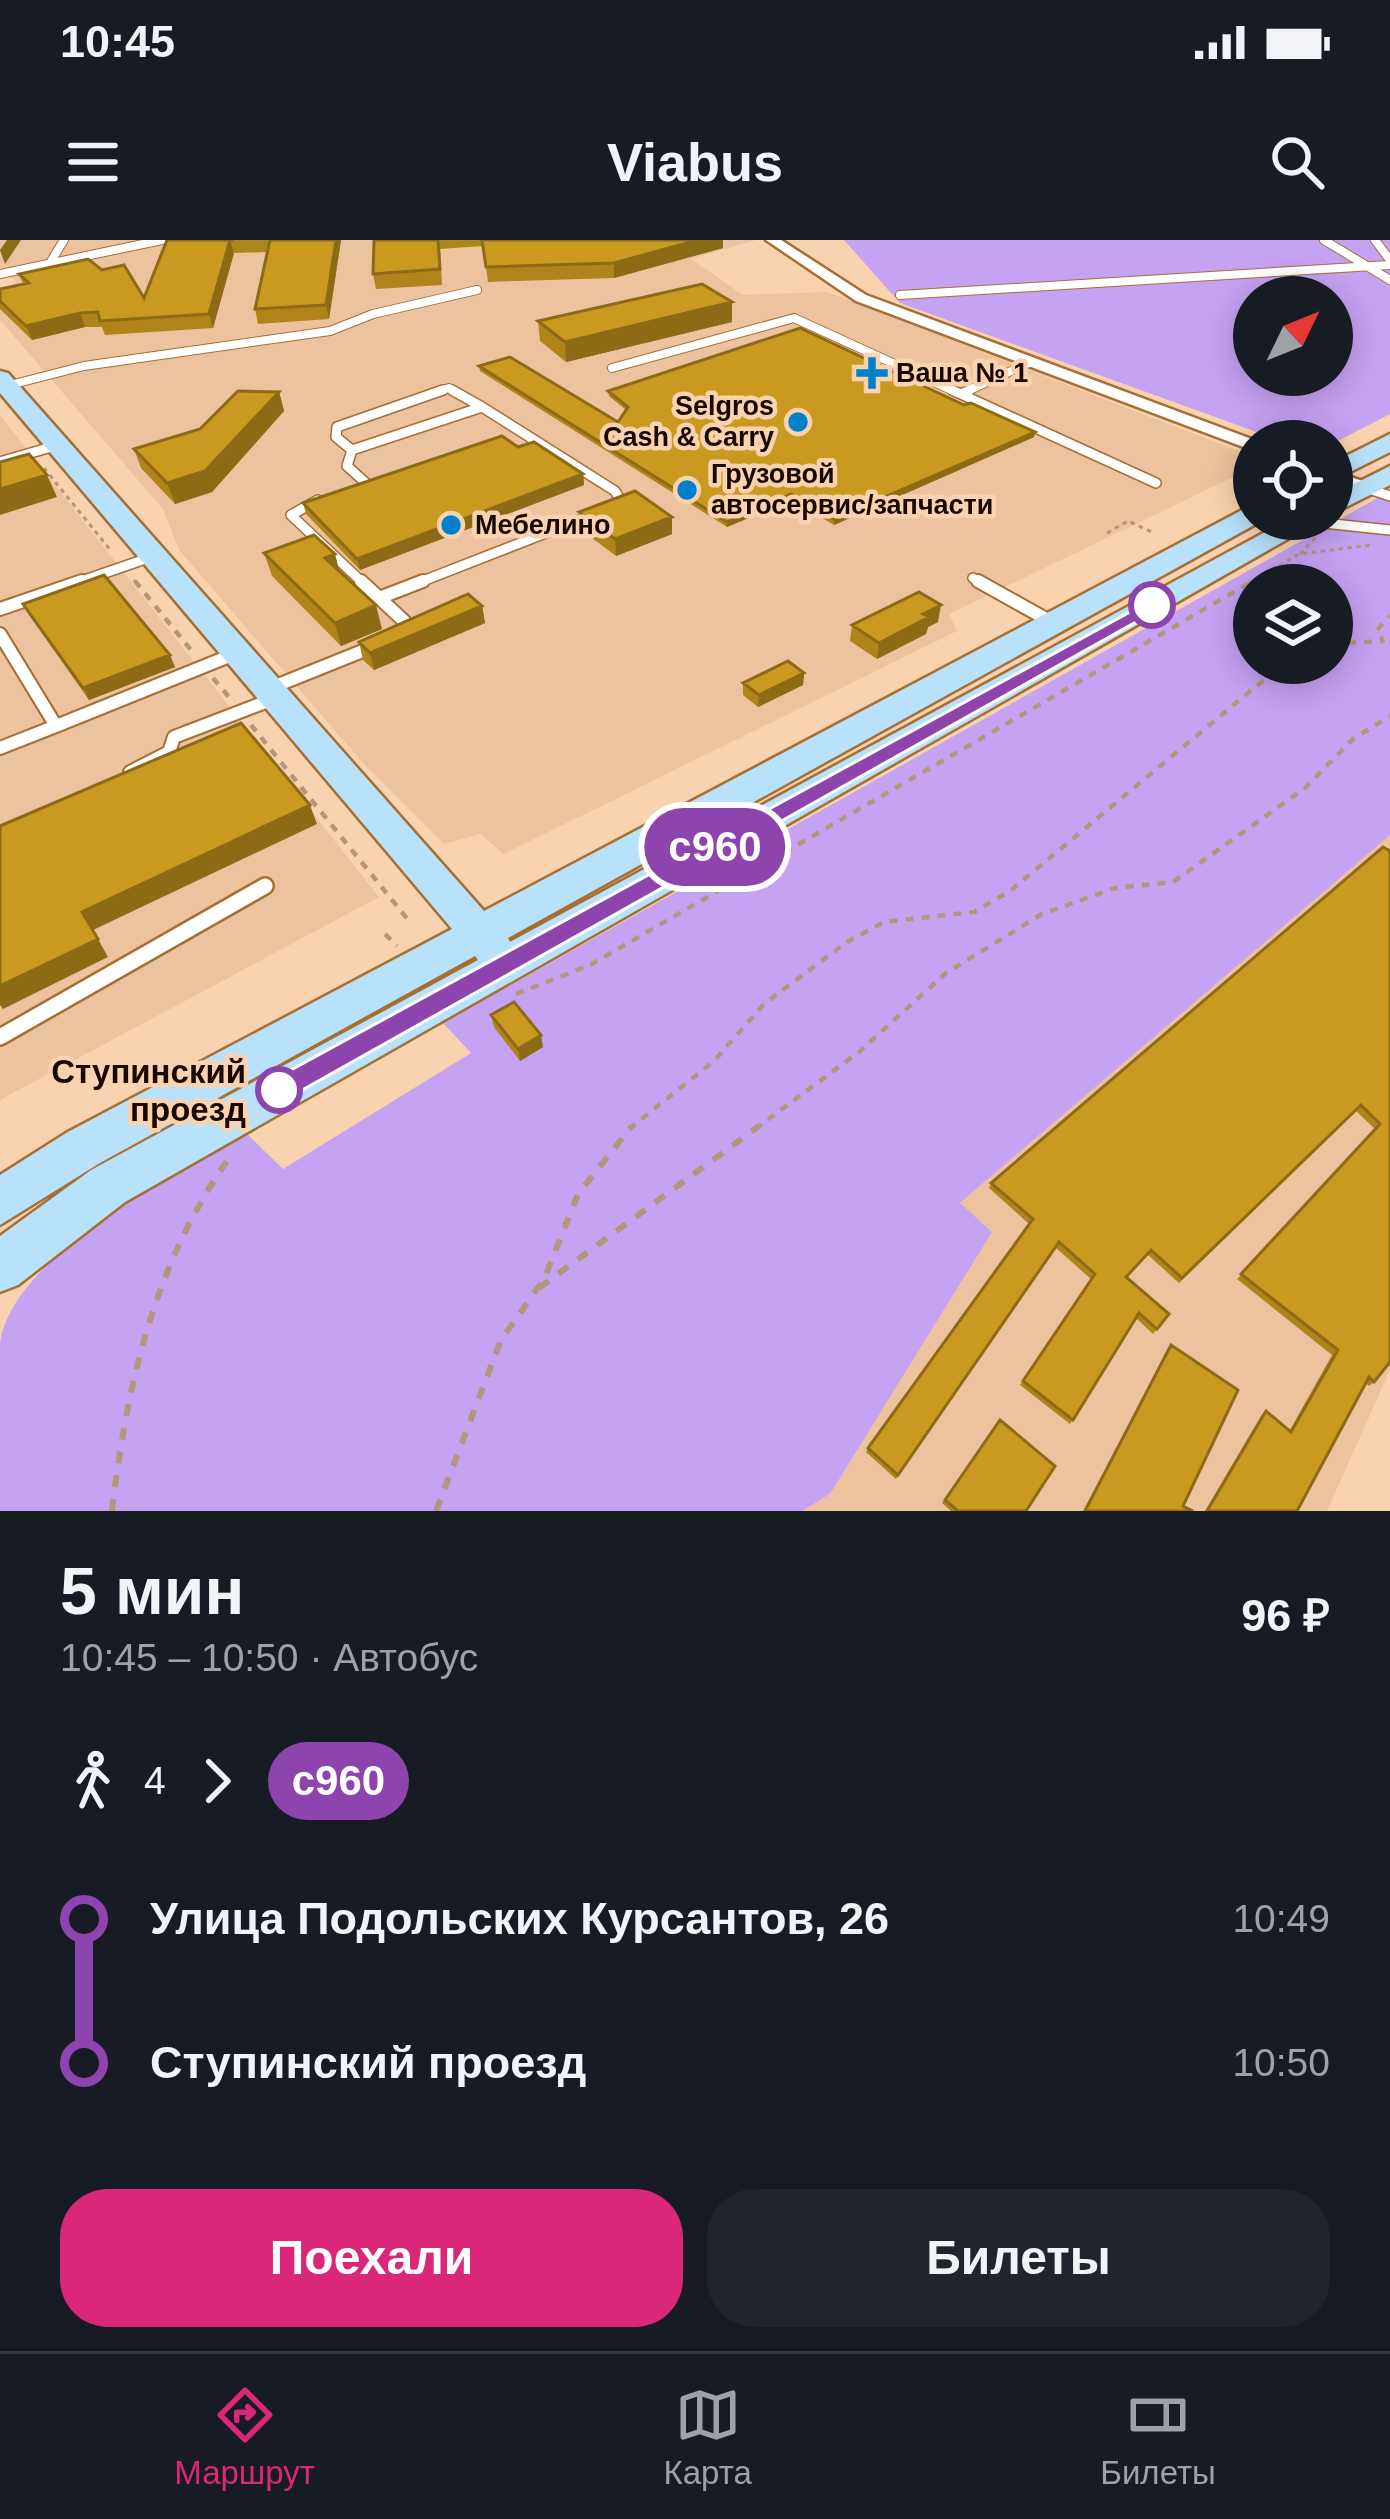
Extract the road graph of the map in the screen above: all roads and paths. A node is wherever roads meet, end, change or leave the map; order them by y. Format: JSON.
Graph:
{"nodes":[{"id":1,"x":64,"y":240,"type":"edge"},
{"id":2,"x":162,"y":240,"type":"edge"},
{"id":3,"x":772,"y":240,"type":"edge"},
{"id":4,"x":1324,"y":240,"type":"edge"},
{"id":5,"x":1375,"y":240,"type":"edge"},
{"id":6,"x":50,"y":263,"type":"junction"},
{"id":7,"x":1390,"y":263,"type":"edge"},
{"id":8,"x":1366,"y":267,"type":"junction"},
{"id":9,"x":0,"y":274,"type":"edge"},
{"id":10,"x":1390,"y":280,"type":"edge"},
{"id":11,"x":477,"y":290,"type":"dead end"},
{"id":12,"x":900,"y":295,"type":"dead end"},
{"id":13,"x":1031,"y":362,"type":"junction"},
{"id":14,"x":612,"y":368,"type":"dead end"},
{"id":15,"x":3,"y":382,"type":"edge"},
{"id":16,"x":961,"y":394,"type":"junction"},
{"id":17,"x":482,"y":407,"type":"junction"},
{"id":18,"x":522,"y":431,"type":"junction"},
{"id":19,"x":500,"y":438,"type":"edge"},
{"id":20,"x":1233,"y":438,"type":"edge"},
{"id":21,"x":1390,"y":442,"type":"edge"},
{"id":22,"x":58,"y":446,"type":"junction"},
{"id":23,"x":352,"y":450,"type":"junction"},
{"id":24,"x":0,"y":462,"type":"edge"},
{"id":25,"x":1353,"y":462,"type":"edge"},
{"id":26,"x":389,"y":476,"type":"edge"},
{"id":27,"x":1156,"y":483,"type":"dead end"},
{"id":28,"x":368,"y":484,"type":"junction"},
{"id":29,"x":1382,"y":486,"type":"edge"},
{"id":30,"x":350,"y":490,"type":"edge"},
{"id":31,"x":332,"y":496,"type":"edge"},
{"id":32,"x":1353,"y":499,"type":"edge"},
{"id":33,"x":1353,"y":523,"type":"edge"},
{"id":34,"x":1233,"y":527,"type":"edge"},
{"id":35,"x":1390,"y":530,"type":"edge"},
{"id":36,"x":1107,"y":532,"type":"dead end"},
{"id":37,"x":1154,"y":533,"type":"dead end"},
{"id":38,"x":1270,"y":540,"type":"edge"},
{"id":39,"x":1390,"y":543,"type":"edge"},
{"id":40,"x":154,"y":556,"type":"junction"},
{"id":41,"x":973,"y":578,"type":"dead end"},
{"id":42,"x":379,"y":598,"type":"junction"},
{"id":43,"x":0,"y":609,"type":"edge"},
{"id":44,"x":1390,"y":616,"type":"edge"},
{"id":45,"x":1055,"y":624,"type":"junction"},
{"id":46,"x":0,"y":634,"type":"edge"},
{"id":47,"x":1383,"y":640,"type":"junction"},
{"id":48,"x":1353,"y":642,"type":"edge"},
{"id":49,"x":1390,"y":644,"type":"edge"},
{"id":50,"x":237,"y":653,"type":"junction"},
{"id":51,"x":1259,"y":684,"type":"edge"},
{"id":52,"x":272,"y":694,"type":"junction"},
{"id":53,"x":1390,"y":716,"type":"edge"},
{"id":54,"x":56,"y":726,"type":"junction"},
{"id":55,"x":0,"y":748,"type":"edge"},
{"id":56,"x":110,"y":781,"type":"edge"},
{"id":57,"x":265,"y":886,"type":"dead end"},
{"id":58,"x":385,"y":934,"type":"dead end"},
{"id":59,"x":401,"y":951,"type":"dead end"},
{"id":60,"x":496,"y":965,"type":"junction"},
{"id":61,"x":0,"y":1037,"type":"edge"},
{"id":62,"x":236,"y":1148,"type":"dead end"},
{"id":63,"x":7,"y":1247,"type":"edge"},
{"id":64,"x":535,"y":1292,"type":"junction"},
{"id":65,"x":112,"y":1511,"type":"edge"},
{"id":66,"x":436,"y":1511,"type":"edge"}],
"edges":[{"from":1,"to":6,"type":"lane"},
{"from":2,"to":6,"type":"lane"},
{"from":3,"to":13,"type":"street"},
{"from":4,"to":8,"type":"lane"},
{"from":5,"to":7,"type":"lane"},
{"from":6,"to":9,"type":"lane"},
{"from":7,"to":8,"type":"lane"},
{"from":8,"to":10,"type":"lane"},
{"from":8,"to":12,"type":"lane"},
{"from":11,"to":15,"type":"lane"},
{"from":13,"to":16,"type":"lane"},
{"from":13,"to":20,"type":"street"},
{"from":14,"to":16,"type":"lane"},
{"from":15,"to":22,"type":"main road"},
{"from":16,"to":27,"type":"lane"},
{"from":17,"to":18,"type":"lane"},
{"from":17,"to":23,"type":"lane"},
{"from":17,"to":23,"type":"lane"},
{"from":18,"to":19,"type":"lane"},
{"from":18,"to":42,"type":"lane"},
{"from":21,"to":25,"type":"main road"},
{"from":22,"to":24,"type":"lane"},
{"from":22,"to":40,"type":"main road"},
{"from":23,"to":28,"type":"lane"},
{"from":26,"to":28,"type":"lane"},
{"from":28,"to":30,"type":"lane"},
{"from":29,"to":32,"type":"main road"},
{"from":31,"to":42,"type":"lane"},
{"from":33,"to":35,"type":"lane"},
{"from":34,"to":45,"type":"main road"},
{"from":36,"to":37,"type":"path"},
{"from":38,"to":60,"type":"main road"},
{"from":39,"to":60,"type":"path"},
{"from":40,"to":43,"type":"lane"},
{"from":40,"to":50,"type":"main road"},
{"from":41,"to":45,"type":"lane"},
{"from":42,"to":52,"type":"lane"},
{"from":44,"to":47,"type":"path"},
{"from":45,"to":60,"type":"main road"},
{"from":46,"to":54,"type":"lane"},
{"from":47,"to":48,"type":"path"},
{"from":47,"to":49,"type":"path"},
{"from":50,"to":52,"type":"main road"},
{"from":50,"to":54,"type":"lane"},
{"from":51,"to":64,"type":"path"},
{"from":52,"to":56,"type":"lane"},
{"from":52,"to":60,"type":"main road"},
{"from":53,"to":64,"type":"path"},
{"from":54,"to":55,"type":"lane"},
{"from":57,"to":61,"type":"lane"},
{"from":58,"to":59,"type":"path"},
{"from":60,"to":63,"type":"main road"},
{"from":62,"to":65,"type":"path"},
{"from":64,"to":66,"type":"path"}]}
